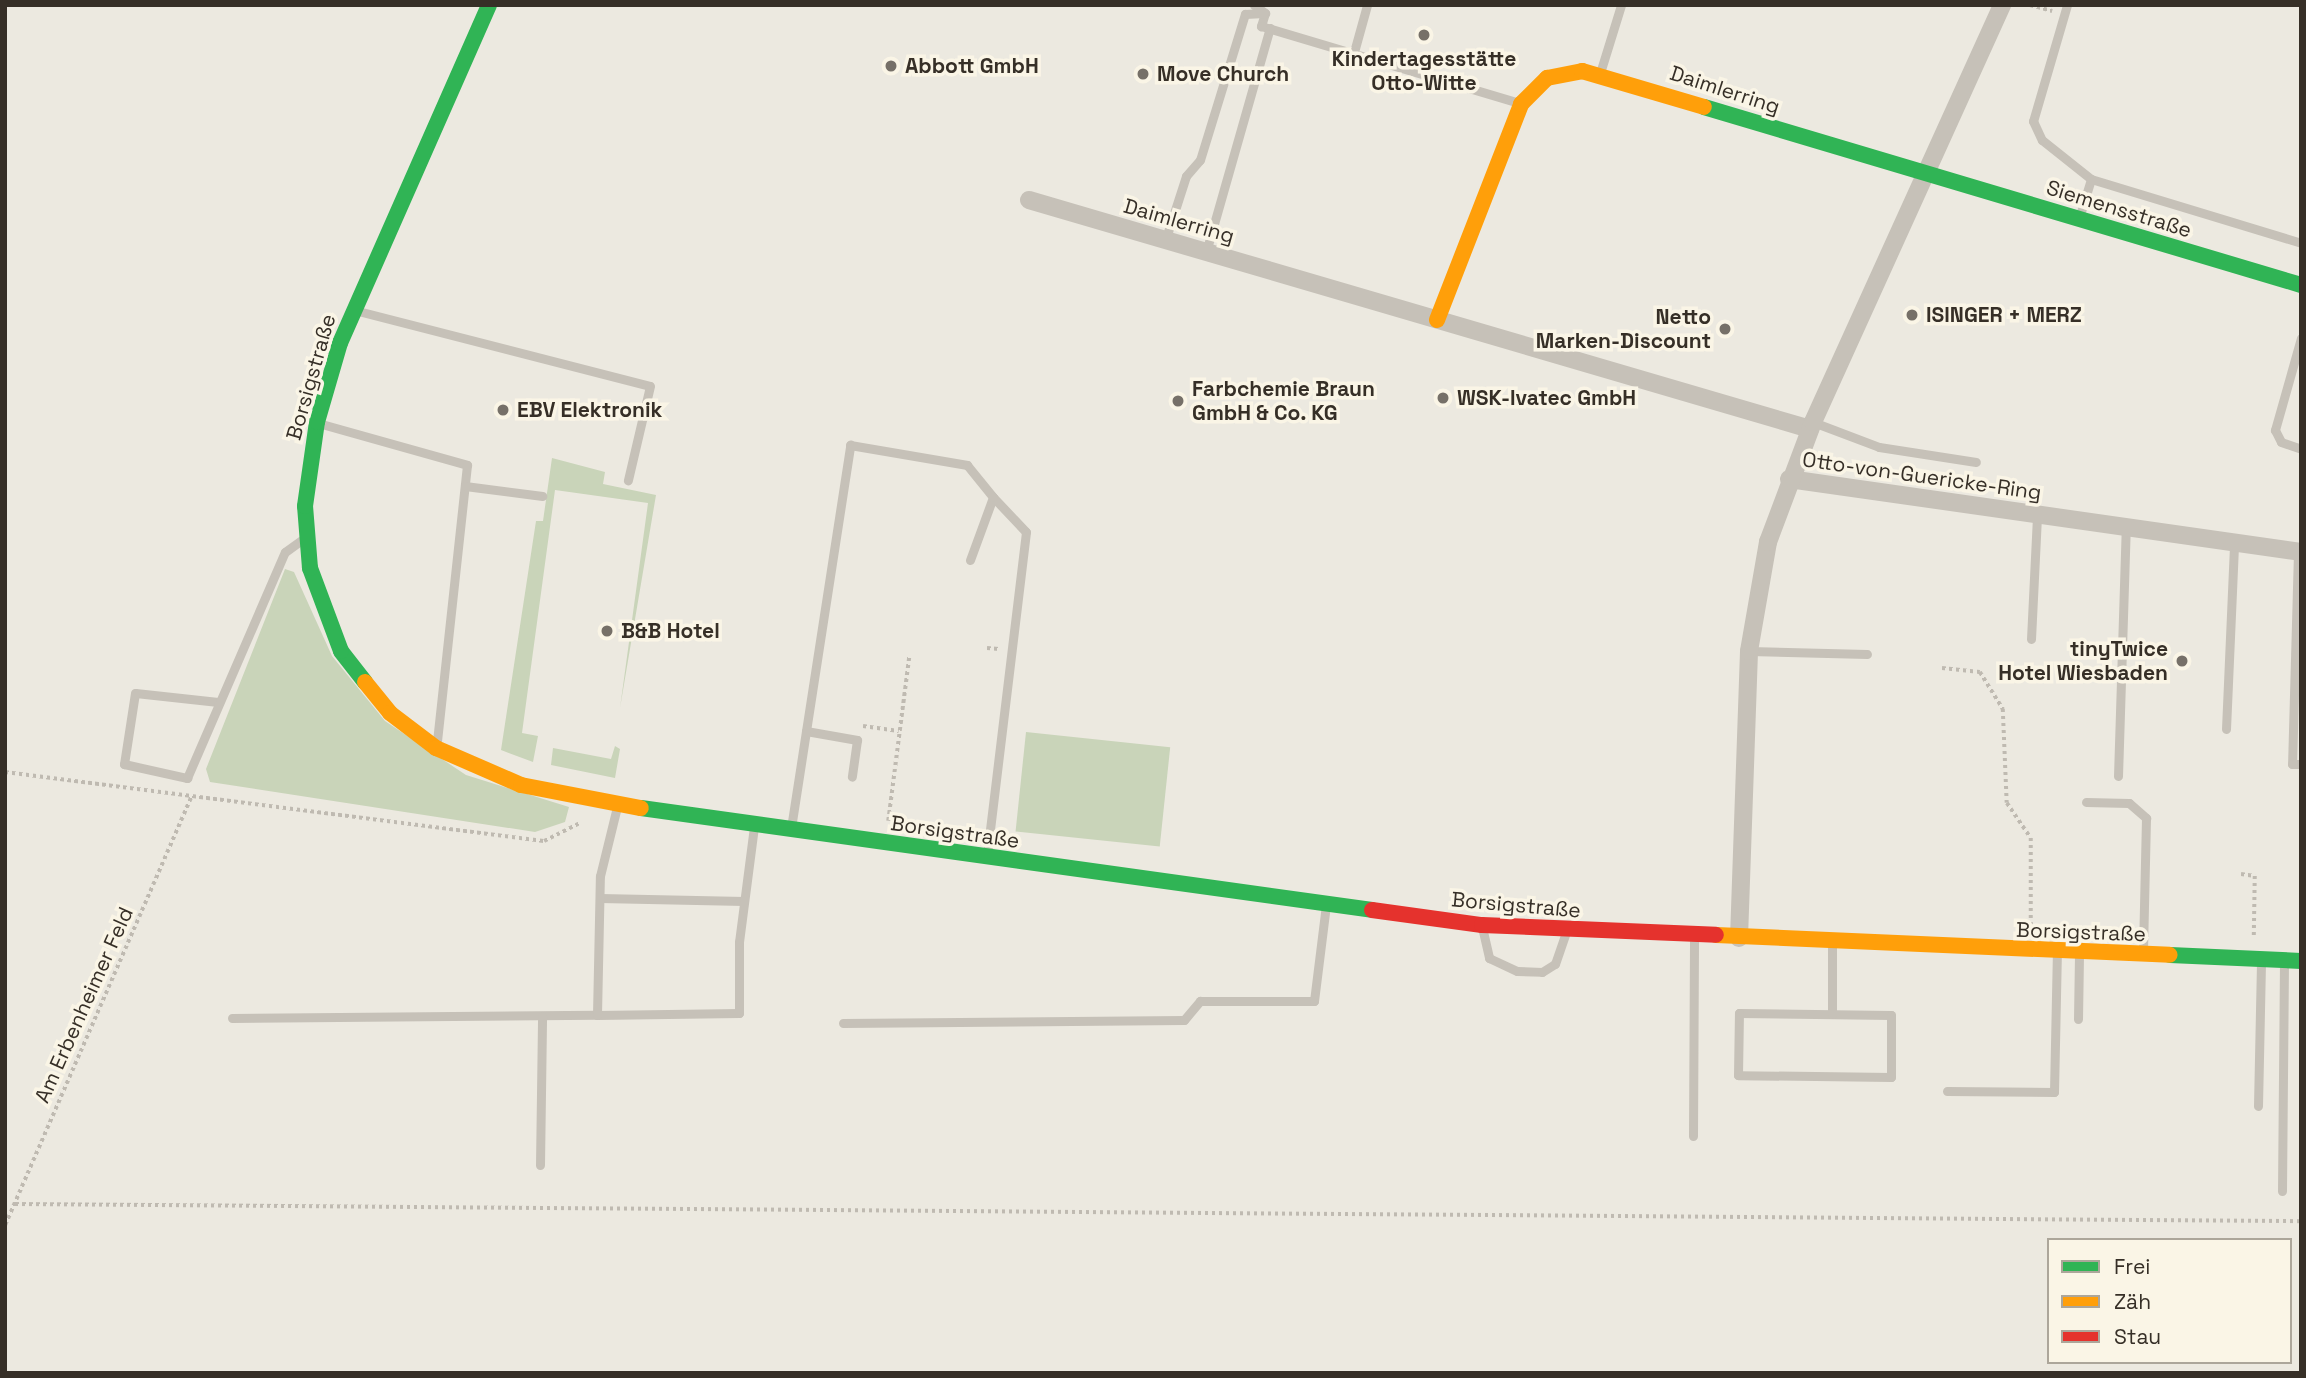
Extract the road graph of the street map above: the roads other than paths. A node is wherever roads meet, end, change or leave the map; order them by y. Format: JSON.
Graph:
{"nodes":[{"id":1,"x":489,"y":5,"type":"edge"},
{"id":2,"x":1254,"y":5,"type":"edge"},
{"id":3,"x":1367,"y":5,"type":"edge"},
{"id":4,"x":1621,"y":5,"type":"edge"},
{"id":5,"x":2002,"y":5,"type":"edge"},
{"id":6,"x":2066,"y":10,"type":"edge"},
{"id":7,"x":1265,"y":13,"type":"junction"},
{"id":8,"x":1270,"y":28,"type":"junction"},
{"id":9,"x":1354,"y":52,"type":"junction"},
{"id":10,"x":1600,"y":75,"type":"junction"},
{"id":11,"x":1521,"y":104,"type":"junction"},
{"id":12,"x":1925,"y":174,"type":"junction"},
{"id":13,"x":2091,"y":179,"type":"junction"},
{"id":14,"x":1029,"y":200,"type":"dead end"},
{"id":15,"x":2080,"y":218,"type":"junction"},
{"id":16,"x":1166,"y":240,"type":"junction"},
{"id":17,"x":2301,"y":243,"type":"edge"},
{"id":18,"x":1206,"y":252,"type":"junction"},
{"id":19,"x":2301,"y":285,"type":"edge"},
{"id":20,"x":353,"y":309,"type":"junction"},
{"id":21,"x":1437,"y":320,"type":"junction"},
{"id":22,"x":2301,"y":338,"type":"edge"},
{"id":23,"x":317,"y":422,"type":"junction"},
{"id":24,"x":1812,"y":426,"type":"junction"},
{"id":25,"x":2301,"y":449,"type":"edge"},
{"id":26,"x":1976,"y":462,"type":"dead end"},
{"id":27,"x":1789,"y":479,"type":"junction"},
{"id":28,"x":628,"y":480,"type":"dead end"},
{"id":29,"x":465,"y":486,"type":"junction"},
{"id":30,"x":542,"y":496,"type":"dead end"},
{"id":31,"x":993,"y":497,"type":"junction"},
{"id":32,"x":2037,"y":516,"type":"junction"},
{"id":33,"x":2126,"y":528,"type":"junction"},
{"id":34,"x":305,"y":538,"type":"junction"},
{"id":35,"x":2234,"y":544,"type":"junction"},
{"id":36,"x":2300,"y":552,"type":"edge"},
{"id":37,"x":970,"y":560,"type":"dead end"},
{"id":38,"x":2031,"y":639,"type":"dead end"},
{"id":39,"x":1749,"y":651,"type":"junction"},
{"id":40,"x":1867,"y":654,"type":"dead end"},
{"id":41,"x":218,"y":702,"type":"junction"},
{"id":42,"x":2226,"y":729,"type":"dead end"},
{"id":43,"x":806,"y":732,"type":"junction"},
{"id":44,"x":436,"y":748,"type":"junction"},
{"id":45,"x":2301,"y":764,"type":"edge"},
{"id":46,"x":2118,"y":776,"type":"dead end"},
{"id":47,"x":852,"y":777,"type":"dead end"},
{"id":48,"x":2086,"y":802,"type":"dead end"},
{"id":49,"x":617,"y":805,"type":"junction"},
{"id":50,"x":754,"y":825,"type":"junction"},
{"id":51,"x":791,"y":830,"type":"junction"},
{"id":52,"x":986,"y":857,"type":"junction"},
{"id":53,"x":600,"y":898,"type":"junction"},
{"id":54,"x":744,"y":901,"type":"junction"},
{"id":55,"x":1326,"y":905,"type":"junction"},
{"id":56,"x":1482,"y":925,"type":"junction"},
{"id":57,"x":1566,"y":932,"type":"junction"},
{"id":58,"x":1694,"y":936,"type":"junction"},
{"id":59,"x":1739,"y":937,"type":"junction"},
{"id":60,"x":1832,"y":941,"type":"junction"},
{"id":61,"x":2057,"y":952,"type":"junction"},
{"id":62,"x":2079,"y":953,"type":"junction"},
{"id":63,"x":2143,"y":955,"type":"junction"},
{"id":64,"x":2257,"y":959,"type":"junction"},
{"id":65,"x":2292,"y":960,"type":"edge"},
{"id":66,"x":1832,"y":1014,"type":"junction"},
{"id":67,"x":597,"y":1015,"type":"junction"},
{"id":68,"x":542,"y":1016,"type":"junction"},
{"id":69,"x":232,"y":1018,"type":"dead end"},
{"id":70,"x":2078,"y":1019,"type":"dead end"},
{"id":71,"x":843,"y":1023,"type":"dead end"},
{"id":72,"x":1947,"y":1091,"type":"dead end"},
{"id":73,"x":2258,"y":1107,"type":"dead end"},
{"id":74,"x":1693,"y":1136,"type":"dead end"},
{"id":75,"x":540,"y":1165,"type":"dead end"},
{"id":76,"x":2282,"y":1191,"type":"dead end"}],
"edges":[{"from":1,"to":20,"type":"street","name":"Borsigstraße"},
{"from":2,"to":7,"type":"lane"},
{"from":3,"to":9,"type":"lane"},
{"from":4,"to":10,"type":"lane"},
{"from":5,"to":12,"type":"street"},
{"from":6,"to":13,"type":"lane"},
{"from":7,"to":8,"type":"lane"},
{"from":7,"to":16,"type":"lane"},
{"from":8,"to":9,"type":"lane"},
{"from":8,"to":18,"type":"lane"},
{"from":9,"to":11,"type":"lane"},
{"from":10,"to":11,"type":"street","name":"Daimlerring"},
{"from":10,"to":12,"type":"street","name":"Daimlerring"},
{"from":11,"to":21,"type":"street","name":"Daimlerring"},
{"from":12,"to":15,"type":"street","name":"Siemensstraße"},
{"from":12,"to":24,"type":"street"},
{"from":13,"to":15,"type":"lane"},
{"from":13,"to":17,"type":"lane"},
{"from":14,"to":16,"type":"street","name":"Daimlerring"},
{"from":15,"to":19,"type":"street","name":"Siemensstraße"},
{"from":16,"to":18,"type":"street","name":"Daimlerring"},
{"from":18,"to":21,"type":"street","name":"Daimlerring"},
{"from":20,"to":23,"type":"street","name":"Borsigstraße"},
{"from":20,"to":28,"type":"lane"},
{"from":21,"to":24,"type":"street","name":"Daimlerring"},
{"from":22,"to":25,"type":"lane"},
{"from":23,"to":29,"type":"lane"},
{"from":23,"to":34,"type":"street","name":"Borsigstraße"},
{"from":24,"to":26,"type":"lane"},
{"from":24,"to":27,"type":"street"},
{"from":27,"to":32,"type":"street","name":"Otto-von-Guericke-Ring"},
{"from":27,"to":39,"type":"street","name":"Otto-von-Guericke-Ring"},
{"from":29,"to":30,"type":"lane"},
{"from":29,"to":44,"type":"lane"},
{"from":31,"to":37,"type":"lane"},
{"from":31,"to":43,"type":"lane"},
{"from":31,"to":52,"type":"lane"},
{"from":32,"to":33,"type":"street","name":"Otto-von-Guericke-Ring"},
{"from":32,"to":38,"type":"lane"},
{"from":33,"to":35,"type":"street","name":"Otto-von-Guericke-Ring"},
{"from":33,"to":46,"type":"lane"},
{"from":34,"to":41,"type":"lane"},
{"from":34,"to":44,"type":"street","name":"Borsigstraße"},
{"from":35,"to":36,"type":"street","name":"Otto-von-Guericke-Ring"},
{"from":35,"to":42,"type":"lane"},
{"from":36,"to":45,"type":"lane"},
{"from":39,"to":40,"type":"lane"},
{"from":39,"to":59,"type":"street","name":"Otto-von-Guericke-Ring"},
{"from":41,"to":41,"type":"lane"},
{"from":43,"to":47,"type":"lane"},
{"from":43,"to":51,"type":"lane"},
{"from":44,"to":49,"type":"street","name":"Borsigstraße"},
{"from":48,"to":63,"type":"lane"},
{"from":49,"to":50,"type":"street","name":"Borsigstraße"},
{"from":49,"to":53,"type":"lane"},
{"from":50,"to":51,"type":"street","name":"Borsigstraße"},
{"from":50,"to":54,"type":"lane"},
{"from":51,"to":52,"type":"street","name":"Borsigstraße"},
{"from":52,"to":55,"type":"street","name":"Borsigstraße"},
{"from":53,"to":54,"type":"lane"},
{"from":53,"to":67,"type":"lane"},
{"from":54,"to":67,"type":"lane"},
{"from":55,"to":56,"type":"street","name":"Borsigstraße"},
{"from":55,"to":71,"type":"lane"},
{"from":56,"to":57,"type":"street","name":"Borsigstraße"},
{"from":56,"to":57,"type":"lane"},
{"from":57,"to":58,"type":"street","name":"Borsigstraße"},
{"from":58,"to":59,"type":"street","name":"Borsigstraße"},
{"from":58,"to":74,"type":"lane"},
{"from":59,"to":60,"type":"street","name":"Borsigstraße"},
{"from":60,"to":61,"type":"street","name":"Borsigstraße"},
{"from":60,"to":66,"type":"lane"},
{"from":61,"to":62,"type":"street","name":"Borsigstraße"},
{"from":61,"to":72,"type":"lane"},
{"from":62,"to":63,"type":"street","name":"Borsigstraße"},
{"from":62,"to":70,"type":"lane"},
{"from":63,"to":64,"type":"street","name":"Borsigstraße"},
{"from":64,"to":65,"type":"street","name":"Borsigstraße"},
{"from":64,"to":73,"type":"lane"},
{"from":65,"to":76,"type":"lane"},
{"from":66,"to":66,"type":"lane"},
{"from":67,"to":68,"type":"lane"},
{"from":68,"to":69,"type":"lane"},
{"from":68,"to":75,"type":"lane"}]}
